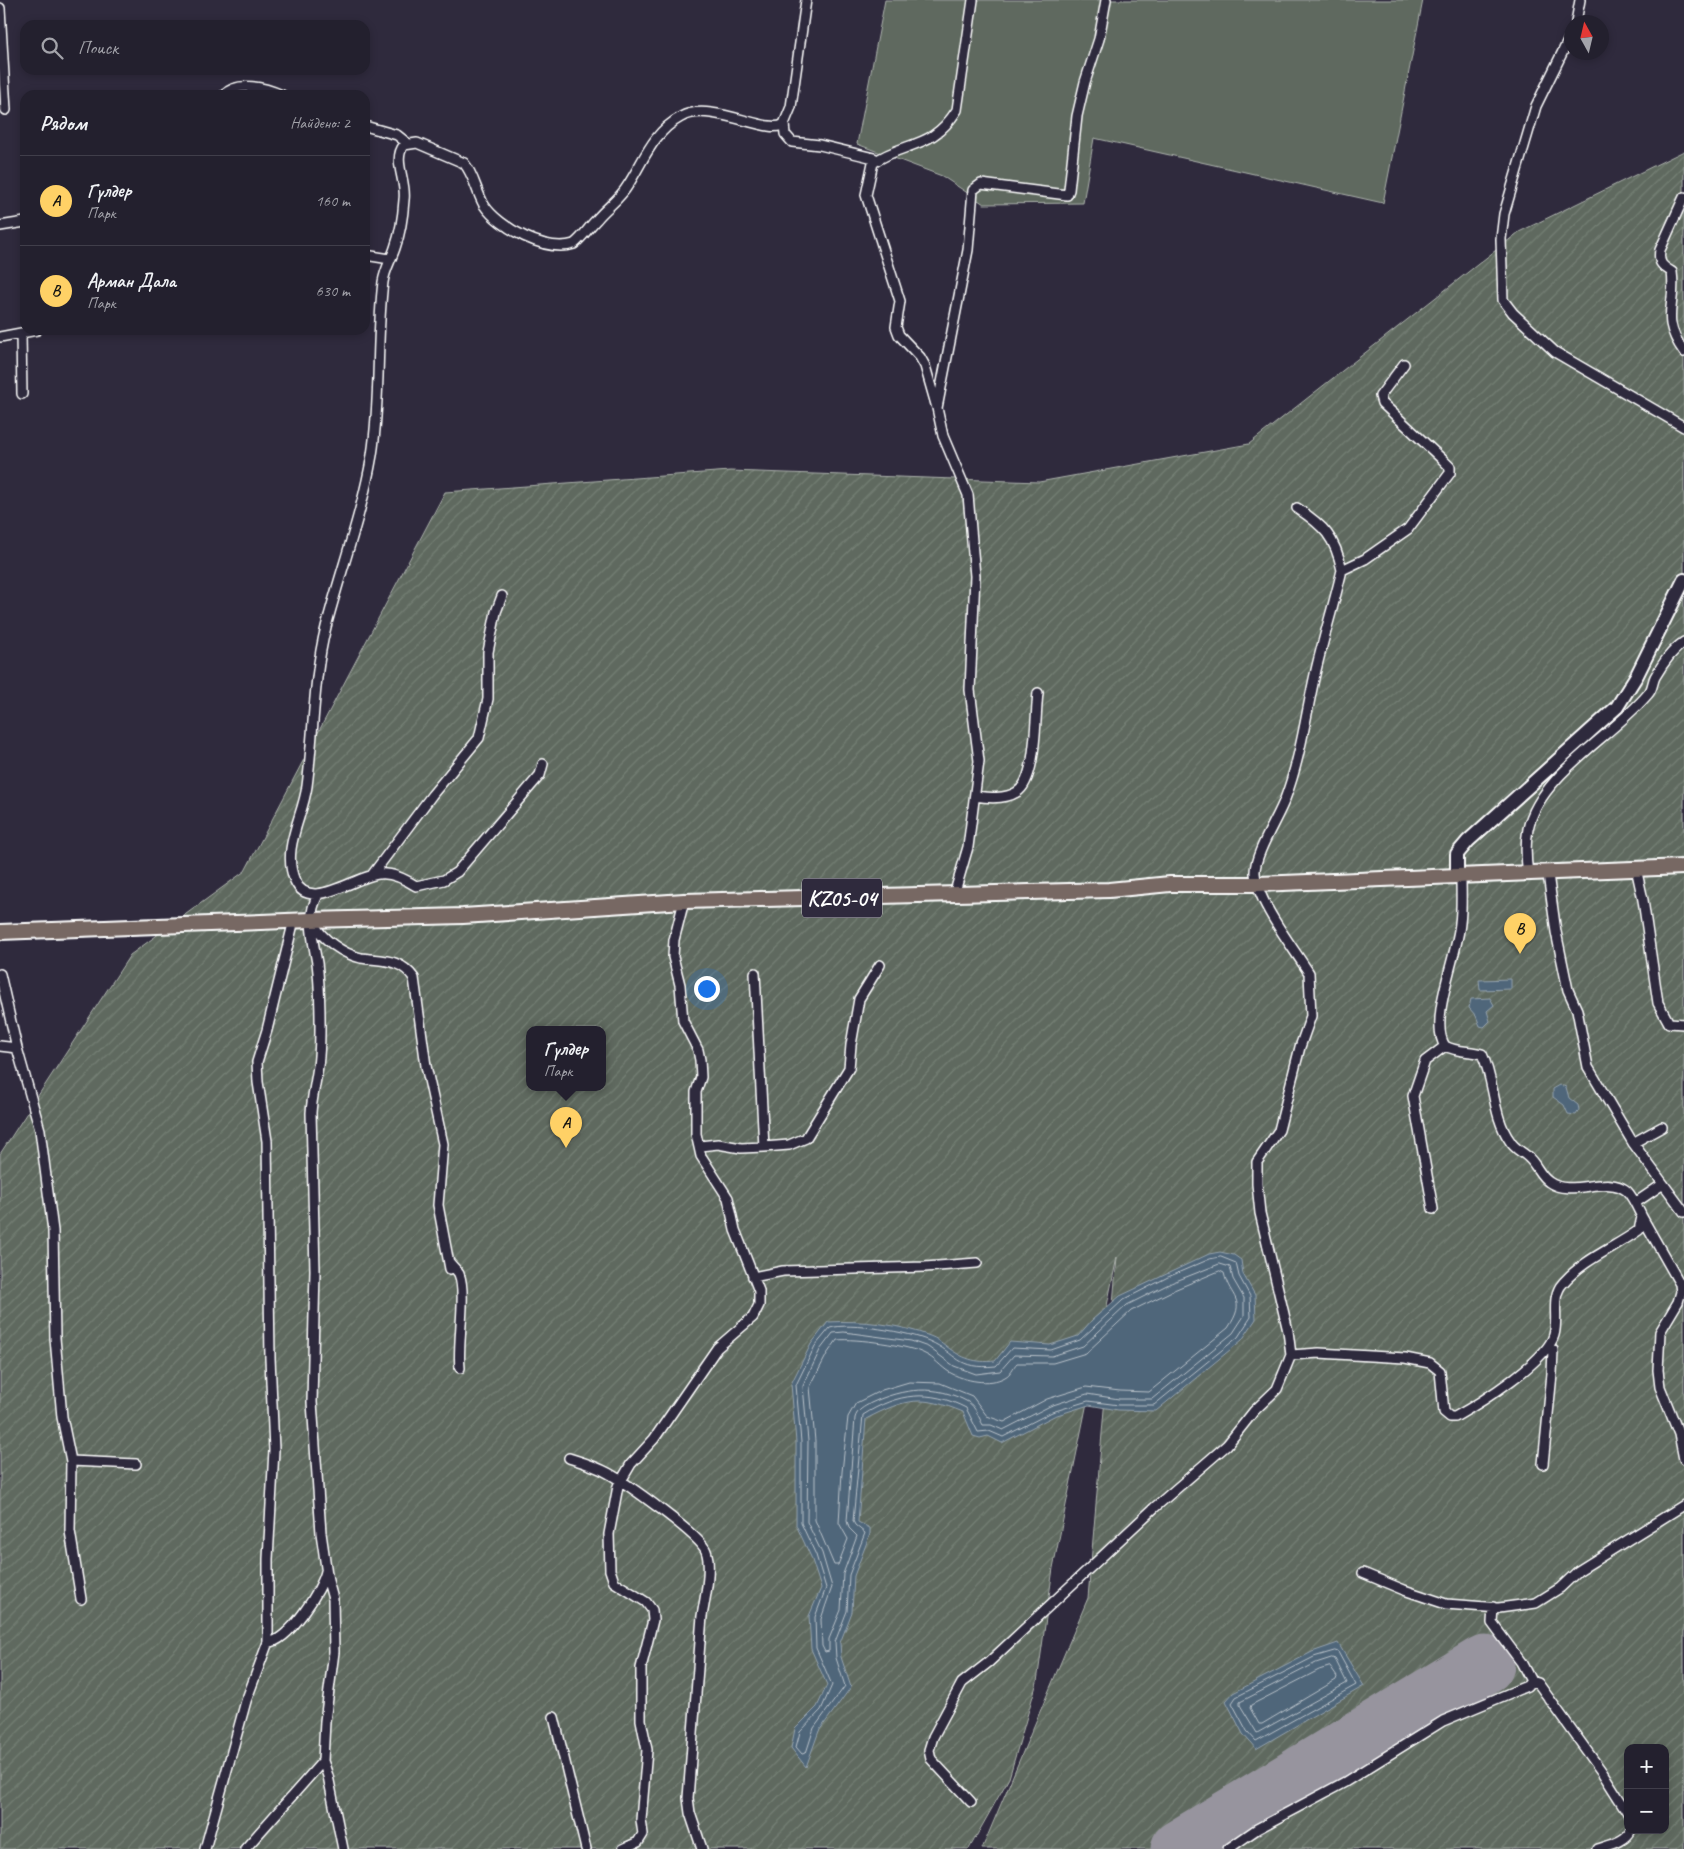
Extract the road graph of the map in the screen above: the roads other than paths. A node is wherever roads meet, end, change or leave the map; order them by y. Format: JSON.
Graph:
{"nodes":[{"id":1,"x":806,"y":0,"type":"edge"},
{"id":2,"x":973,"y":0,"type":"edge"},
{"id":3,"x":1106,"y":0,"type":"edge"},
{"id":4,"x":1580,"y":0,"type":"edge"},
{"id":5,"x":0,"y":8,"type":"edge"},
{"id":6,"x":1577,"y":15,"type":"edge"},
{"id":7,"x":1564,"y":49,"type":"edge"},
{"id":8,"x":231,"y":90,"type":"edge"},
{"id":9,"x":265,"y":90,"type":"edge"},
{"id":10,"x":6,"y":110,"type":"dead end"},
{"id":11,"x":784,"y":124,"type":"junction"},
{"id":12,"x":370,"y":127,"type":"edge"},
{"id":13,"x":406,"y":143,"type":"junction"},
{"id":14,"x":873,"y":163,"type":"junction"},
{"id":15,"x":1684,"y":197,"type":"edge"},
{"id":16,"x":20,"y":223,"type":"edge"},
{"id":17,"x":0,"y":226,"type":"edge"},
{"id":18,"x":370,"y":256,"type":"edge"},
{"id":19,"x":390,"y":259,"type":"junction"},
{"id":20,"x":20,"y":334,"type":"edge"},
{"id":21,"x":21,"y":335,"type":"edge"},
{"id":22,"x":0,"y":337,"type":"edge"},
{"id":23,"x":1684,"y":352,"type":"edge"},
{"id":24,"x":1404,"y":364,"type":"dead end"},
{"id":25,"x":22,"y":394,"type":"dead end"},
{"id":26,"x":937,"y":408,"type":"junction"},
{"id":27,"x":1684,"y":427,"type":"edge"},
{"id":28,"x":1297,"y":508,"type":"dead end"},
{"id":29,"x":1342,"y":570,"type":"junction"},
{"id":30,"x":1684,"y":580,"type":"edge"},
{"id":31,"x":502,"y":596,"type":"dead end"},
{"id":32,"x":1684,"y":642,"type":"edge"},
{"id":33,"x":1038,"y":693,"type":"dead end"},
{"id":34,"x":543,"y":764,"type":"dead end"},
{"id":35,"x":975,"y":796,"type":"junction"},
{"id":36,"x":1684,"y":867,"type":"edge"},
{"id":37,"x":1636,"y":868,"type":"junction"},
{"id":38,"x":1528,"y":874,"type":"junction"},
{"id":39,"x":1548,"y":874,"type":"junction"},
{"id":40,"x":372,"y":875,"type":"junction"},
{"id":41,"x":1459,"y":877,"type":"junction"},
{"id":42,"x":1257,"y":884,"type":"junction"},
{"id":43,"x":318,"y":895,"type":"junction"},
{"id":44,"x":954,"y":895,"type":"junction"},
{"id":45,"x":684,"y":902,"type":"junction"},
{"id":46,"x":294,"y":920,"type":"junction"},
{"id":47,"x":311,"y":920,"type":"junction"},
{"id":48,"x":0,"y":932,"type":"edge"},
{"id":49,"x":880,"y":965,"type":"dead end"},
{"id":50,"x":755,"y":973,"type":"dead end"},
{"id":51,"x":0,"y":974,"type":"edge"},
{"id":52,"x":1684,"y":1024,"type":"edge"},
{"id":53,"x":0,"y":1046,"type":"edge"},
{"id":54,"x":1445,"y":1046,"type":"junction"},
{"id":55,"x":17,"y":1048,"type":"junction"},
{"id":56,"x":1662,"y":1127,"type":"dead end"},
{"id":57,"x":1633,"y":1143,"type":"junction"},
{"id":58,"x":700,"y":1146,"type":"junction"},
{"id":59,"x":764,"y":1147,"type":"junction"},
{"id":60,"x":1663,"y":1184,"type":"junction"},
{"id":61,"x":1681,"y":1201,"type":"edge"},
{"id":62,"x":1634,"y":1204,"type":"junction"},
{"id":63,"x":1433,"y":1208,"type":"dead end"},
{"id":64,"x":1684,"y":1212,"type":"edge"},
{"id":65,"x":1642,"y":1217,"type":"junction"},
{"id":66,"x":976,"y":1263,"type":"dead end"},
{"id":67,"x":753,"y":1276,"type":"junction"},
{"id":68,"x":1548,"y":1347,"type":"junction"},
{"id":69,"x":1291,"y":1355,"type":"junction"},
{"id":70,"x":460,"y":1368,"type":"dead end"},
{"id":71,"x":569,"y":1458,"type":"dead end"},
{"id":72,"x":1684,"y":1459,"type":"edge"},
{"id":73,"x":71,"y":1461,"type":"junction"},
{"id":74,"x":136,"y":1464,"type":"dead end"},
{"id":75,"x":1543,"y":1464,"type":"dead end"},
{"id":76,"x":620,"y":1480,"type":"junction"},
{"id":77,"x":1684,"y":1505,"type":"edge"},
{"id":78,"x":326,"y":1569,"type":"junction"},
{"id":79,"x":1363,"y":1573,"type":"dead end"},
{"id":80,"x":81,"y":1598,"type":"dead end"},
{"id":81,"x":1493,"y":1607,"type":"junction"},
{"id":82,"x":268,"y":1642,"type":"junction"},
{"id":83,"x":1532,"y":1681,"type":"junction"},
{"id":84,"x":554,"y":1717,"type":"dead end"},
{"id":85,"x":323,"y":1761,"type":"junction"},
{"id":86,"x":971,"y":1802,"type":"dead end"},
{"id":87,"x":1624,"y":1807,"type":"edge"},
{"id":88,"x":1627,"y":1834,"type":"edge"},
{"id":89,"x":204,"y":1849,"type":"edge"},
{"id":90,"x":245,"y":1849,"type":"edge"},
{"id":91,"x":343,"y":1849,"type":"edge"},
{"id":92,"x":586,"y":1849,"type":"edge"},
{"id":93,"x":623,"y":1849,"type":"edge"},
{"id":94,"x":702,"y":1849,"type":"edge"},
{"id":95,"x":1228,"y":1849,"type":"edge"},
{"id":96,"x":1597,"y":1849,"type":"edge"}],
"edges":[{"from":1,"to":11,"type":"street"},
{"from":2,"to":14,"type":"street"},
{"from":3,"to":26,"type":"street"},
{"from":4,"to":6,"type":"street"},
{"from":5,"to":10,"type":"street"},
{"from":7,"to":27,"type":"street"},
{"from":8,"to":9,"type":"street"},
{"from":11,"to":13,"type":"street"},
{"from":11,"to":14,"type":"street"},
{"from":12,"to":13,"type":"street"},
{"from":13,"to":19,"type":"street"},
{"from":14,"to":26,"type":"street"},
{"from":15,"to":23,"type":"street"},
{"from":16,"to":17,"type":"street"},
{"from":18,"to":19,"type":"street"},
{"from":19,"to":43,"type":"street"},
{"from":20,"to":22,"type":"street"},
{"from":21,"to":25,"type":"street"},
{"from":24,"to":29,"type":"street"},
{"from":26,"to":35,"type":"street"},
{"from":28,"to":29,"type":"street"},
{"from":29,"to":42,"type":"street"},
{"from":30,"to":41,"type":"street"},
{"from":31,"to":40,"type":"street"},
{"from":32,"to":38,"type":"street"},
{"from":33,"to":35,"type":"street"},
{"from":34,"to":40,"type":"street"},
{"from":35,"to":44,"type":"street"},
{"from":36,"to":37,"type":"main road","number":"KZ05-04"},
{"from":37,"to":39,"type":"main road","number":"KZ05-04"},
{"from":37,"to":52,"type":"street"},
{"from":38,"to":39,"type":"main road","number":"KZ05-04"},
{"from":38,"to":41,"type":"main road","number":"KZ05-04"},
{"from":39,"to":57,"type":"street"},
{"from":40,"to":43,"type":"street"},
{"from":41,"to":42,"type":"main road","number":"KZ05-04"},
{"from":41,"to":54,"type":"street"},
{"from":42,"to":44,"type":"main road","number":"KZ05-04"},
{"from":42,"to":69,"type":"street"},
{"from":43,"to":47,"type":"street"},
{"from":44,"to":45,"type":"main road","number":"KZ05-04"},
{"from":45,"to":47,"type":"main road","number":"KZ05-04"},
{"from":45,"to":58,"type":"street"},
{"from":46,"to":47,"type":"main road","number":"KZ05-04"},
{"from":46,"to":48,"type":"main road","number":"KZ05-04"},
{"from":46,"to":82,"type":"street"},
{"from":47,"to":70,"type":"street"},
{"from":47,"to":78,"type":"street"},
{"from":49,"to":59,"type":"street"},
{"from":50,"to":59,"type":"street"},
{"from":51,"to":55,"type":"street"},
{"from":53,"to":55,"type":"street"},
{"from":54,"to":62,"type":"street"},
{"from":54,"to":63,"type":"street"},
{"from":55,"to":73,"type":"street"},
{"from":56,"to":57,"type":"street"},
{"from":57,"to":60,"type":"street"},
{"from":58,"to":59,"type":"street"},
{"from":58,"to":67,"type":"street"},
{"from":60,"to":61,"type":"street"},
{"from":60,"to":62,"type":"street"},
{"from":61,"to":64,"type":"street"},
{"from":62,"to":65,"type":"street"},
{"from":65,"to":68,"type":"street"},
{"from":65,"to":72,"type":"street"},
{"from":66,"to":67,"type":"street"},
{"from":67,"to":76,"type":"street"},
{"from":68,"to":69,"type":"street"},
{"from":68,"to":75,"type":"street"},
{"from":69,"to":86,"type":"street"},
{"from":71,"to":76,"type":"street"},
{"from":73,"to":74,"type":"street"},
{"from":73,"to":80,"type":"street"},
{"from":76,"to":93,"type":"street"},
{"from":76,"to":94,"type":"street"},
{"from":77,"to":81,"type":"street"},
{"from":78,"to":82,"type":"street"},
{"from":78,"to":85,"type":"street"},
{"from":79,"to":81,"type":"street"},
{"from":81,"to":83,"type":"street"},
{"from":82,"to":89,"type":"street"},
{"from":83,"to":87,"type":"street"},
{"from":83,"to":95,"type":"street"},
{"from":84,"to":92,"type":"street"},
{"from":85,"to":90,"type":"street"},
{"from":85,"to":91,"type":"street"},
{"from":88,"to":96,"type":"street"}]}
